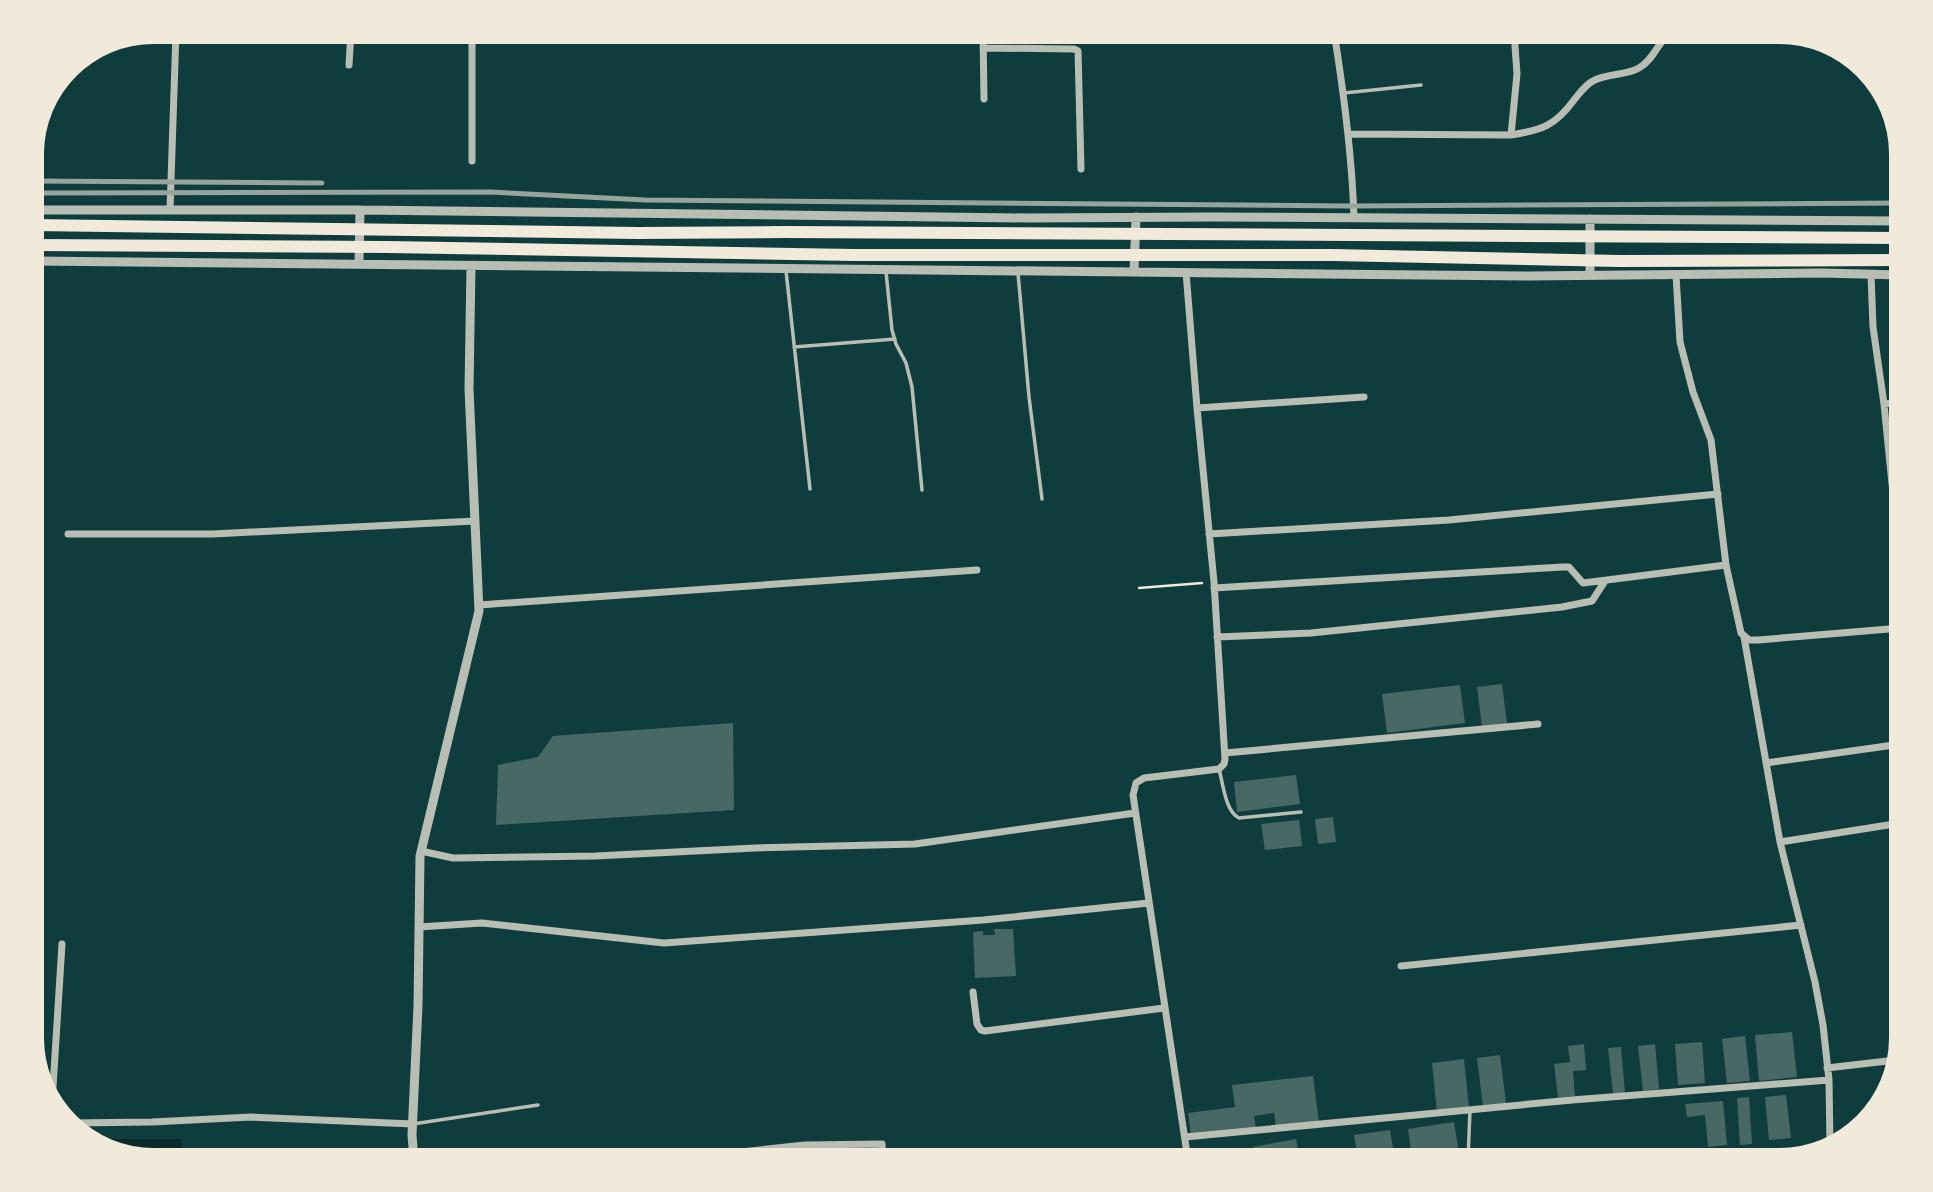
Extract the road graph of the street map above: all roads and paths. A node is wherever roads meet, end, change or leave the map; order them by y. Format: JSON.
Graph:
{"nodes":[{"id":1,"x":176,"y":44,"type":"edge"},
{"id":2,"x":350,"y":44,"type":"edge"},
{"id":3,"x":472,"y":44,"type":"edge"},
{"id":4,"x":983,"y":44,"type":"edge"},
{"id":5,"x":1336,"y":44,"type":"edge"},
{"id":6,"x":1515,"y":44,"type":"edge"},
{"id":7,"x":1660,"y":44,"type":"edge"},
{"id":8,"x":983,"y":48,"type":"junction"},
{"id":9,"x":349,"y":65,"type":"dead end"},
{"id":10,"x":1421,"y":85,"type":"dead end"},
{"id":11,"x":1344,"y":93,"type":"junction"},
{"id":12,"x":984,"y":99,"type":"dead end"},
{"id":13,"x":1349,"y":134,"type":"junction"},
{"id":14,"x":1511,"y":135,"type":"junction"},
{"id":15,"x":472,"y":161,"type":"dead end"},
{"id":16,"x":1081,"y":169,"type":"dead end"},
{"id":17,"x":44,"y":210,"type":"edge"},
{"id":18,"x":170,"y":210,"type":"junction"},
{"id":19,"x":360,"y":210,"type":"junction"},
{"id":20,"x":1136,"y":217,"type":"junction"},
{"id":21,"x":1354,"y":218,"type":"junction"},
{"id":22,"x":1590,"y":219,"type":"junction"},
{"id":23,"x":1889,"y":222,"type":"edge"},
{"id":24,"x":44,"y":225,"type":"edge"},
{"id":25,"x":1889,"y":238,"type":"edge"},
{"id":26,"x":44,"y":245,"type":"edge"},
{"id":27,"x":1889,"y":260,"type":"edge"},
{"id":28,"x":44,"y":261,"type":"edge"},
{"id":29,"x":359,"y":264,"type":"junction"},
{"id":30,"x":471,"y":265,"type":"junction"},
{"id":31,"x":785,"y":269,"type":"junction"},
{"id":32,"x":886,"y":270,"type":"junction"},
{"id":33,"x":1018,"y":271,"type":"junction"},
{"id":34,"x":1134,"y":272,"type":"junction"},
{"id":35,"x":1186,"y":272,"type":"junction"},
{"id":36,"x":1871,"y":274,"type":"junction"},
{"id":37,"x":1590,"y":275,"type":"junction"},
{"id":38,"x":1676,"y":275,"type":"junction"},
{"id":39,"x":1889,"y":275,"type":"edge"},
{"id":40,"x":895,"y":339,"type":"junction"},
{"id":41,"x":794,"y":347,"type":"junction"},
{"id":42,"x":1364,"y":397,"type":"dead end"},
{"id":43,"x":1889,"y":403,"type":"edge"},
{"id":44,"x":1884,"y":404,"type":"junction"},
{"id":45,"x":1197,"y":408,"type":"junction"},
{"id":46,"x":1889,"y":454,"type":"edge"},
{"id":47,"x":810,"y":489,"type":"dead end"},
{"id":48,"x":922,"y":490,"type":"dead end"},
{"id":49,"x":1718,"y":494,"type":"junction"},
{"id":50,"x":1042,"y":499,"type":"dead end"},
{"id":51,"x":475,"y":522,"type":"junction"},
{"id":52,"x":68,"y":534,"type":"dead end"},
{"id":53,"x":1209,"y":534,"type":"junction"},
{"id":54,"x":1726,"y":565,"type":"junction"},
{"id":55,"x":977,"y":570,"type":"dead end"},
{"id":56,"x":1605,"y":581,"type":"junction"},
{"id":57,"x":1214,"y":585,"type":"junction"},
{"id":58,"x":1139,"y":588,"type":"dead end"},
{"id":59,"x":479,"y":605,"type":"junction"},
{"id":60,"x":1889,"y":629,"type":"edge"},
{"id":61,"x":1217,"y":637,"type":"junction"},
{"id":62,"x":1744,"y":638,"type":"junction"},
{"id":63,"x":1538,"y":724,"type":"dead end"},
{"id":64,"x":1889,"y":746,"type":"edge"},
{"id":65,"x":1225,"y":753,"type":"junction"},
{"id":66,"x":1766,"y":763,"type":"junction"},
{"id":67,"x":1219,"y":769,"type":"junction"},
{"id":68,"x":1301,"y":812,"type":"dead end"},
{"id":69,"x":1135,"y":813,"type":"junction"},
{"id":70,"x":1889,"y":826,"type":"edge"},
{"id":71,"x":1780,"y":842,"type":"junction"},
{"id":72,"x":421,"y":850,"type":"junction"},
{"id":73,"x":1149,"y":903,"type":"junction"},
{"id":74,"x":1801,"y":925,"type":"junction"},
{"id":75,"x":419,"y":927,"type":"junction"},
{"id":76,"x":62,"y":944,"type":"dead end"},
{"id":77,"x":1401,"y":966,"type":"dead end"},
{"id":78,"x":973,"y":992,"type":"dead end"},
{"id":79,"x":1164,"y":1008,"type":"junction"},
{"id":80,"x":1886,"y":1061,"type":"edge"},
{"id":81,"x":1828,"y":1068,"type":"junction"},
{"id":82,"x":1829,"y":1080,"type":"junction"},
{"id":83,"x":53,"y":1082,"type":"edge"},
{"id":84,"x":538,"y":1105,"type":"dead end"},
{"id":85,"x":1470,"y":1110,"type":"junction"},
{"id":86,"x":84,"y":1123,"type":"edge"},
{"id":87,"x":412,"y":1124,"type":"junction"},
{"id":88,"x":1830,"y":1135,"type":"edge"},
{"id":89,"x":1185,"y":1137,"type":"junction"},
{"id":90,"x":413,"y":1148,"type":"edge"},
{"id":91,"x":777,"y":1148,"type":"edge"},
{"id":92,"x":882,"y":1148,"type":"edge"},
{"id":93,"x":1186,"y":1148,"type":"edge"},
{"id":94,"x":1468,"y":1148,"type":"edge"}],
"edges":[{"from":1,"to":18,"type":"street"},
{"from":2,"to":9,"type":"street"},
{"from":3,"to":15,"type":"street"},
{"from":4,"to":8,"type":"street"},
{"from":5,"to":11,"type":"street"},
{"from":6,"to":14,"type":"street"},
{"from":7,"to":14,"type":"street"},
{"from":8,"to":12,"type":"street"},
{"from":8,"to":16,"type":"street"},
{"from":10,"to":11,"type":"lane"},
{"from":11,"to":13,"type":"street"},
{"from":13,"to":14,"type":"street"},
{"from":13,"to":21,"type":"street"},
{"from":17,"to":18,"type":"street"},
{"from":18,"to":19,"type":"street"},
{"from":19,"to":20,"type":"street"},
{"from":19,"to":29,"type":"street"},
{"from":20,"to":21,"type":"street"},
{"from":20,"to":34,"type":"street"},
{"from":21,"to":22,"type":"street"},
{"from":22,"to":23,"type":"street"},
{"from":22,"to":37,"type":"street"},
{"from":24,"to":25,"type":"highway"},
{"from":26,"to":27,"type":"highway"},
{"from":28,"to":29,"type":"street"},
{"from":29,"to":30,"type":"street"},
{"from":30,"to":31,"type":"street"},
{"from":30,"to":51,"type":"street"},
{"from":31,"to":32,"type":"street"},
{"from":31,"to":41,"type":"lane"},
{"from":32,"to":33,"type":"street"},
{"from":32,"to":40,"type":"lane"},
{"from":33,"to":34,"type":"street"},
{"from":33,"to":50,"type":"lane"},
{"from":34,"to":35,"type":"street"},
{"from":35,"to":37,"type":"street"},
{"from":35,"to":45,"type":"street"},
{"from":36,"to":38,"type":"street"},
{"from":36,"to":39,"type":"street"},
{"from":36,"to":44,"type":"street"},
{"from":37,"to":38,"type":"street"},
{"from":38,"to":49,"type":"street"},
{"from":40,"to":41,"type":"lane"},
{"from":40,"to":48,"type":"lane"},
{"from":41,"to":47,"type":"lane"},
{"from":42,"to":45,"type":"street"},
{"from":43,"to":44,"type":"street"},
{"from":44,"to":46,"type":"street"},
{"from":45,"to":53,"type":"street"},
{"from":49,"to":53,"type":"street"},
{"from":49,"to":54,"type":"street"},
{"from":51,"to":52,"type":"street"},
{"from":51,"to":59,"type":"street"},
{"from":53,"to":57,"type":"street"},
{"from":54,"to":56,"type":"street"},
{"from":54,"to":62,"type":"street"},
{"from":55,"to":59,"type":"street"},
{"from":56,"to":57,"type":"street"},
{"from":56,"to":61,"type":"street"},
{"from":57,"to":58,"type":"path"},
{"from":57,"to":61,"type":"street"},
{"from":59,"to":72,"type":"street"},
{"from":60,"to":62,"type":"street"},
{"from":61,"to":65,"type":"street"},
{"from":62,"to":66,"type":"street"},
{"from":63,"to":65,"type":"street"},
{"from":64,"to":66,"type":"street"},
{"from":65,"to":67,"type":"street"},
{"from":66,"to":71,"type":"street"},
{"from":67,"to":68,"type":"lane"},
{"from":67,"to":69,"type":"street"},
{"from":69,"to":72,"type":"street"},
{"from":69,"to":73,"type":"street"},
{"from":70,"to":71,"type":"street"},
{"from":71,"to":74,"type":"street"},
{"from":72,"to":75,"type":"street"},
{"from":73,"to":75,"type":"street"},
{"from":73,"to":79,"type":"street"},
{"from":74,"to":77,"type":"street"},
{"from":74,"to":81,"type":"street"},
{"from":75,"to":87,"type":"street"},
{"from":76,"to":83,"type":"street"},
{"from":78,"to":79,"type":"street"},
{"from":79,"to":89,"type":"street"},
{"from":80,"to":81,"type":"street"},
{"from":81,"to":82,"type":"street"},
{"from":82,"to":85,"type":"street"},
{"from":82,"to":88,"type":"street"},
{"from":84,"to":87,"type":"lane"},
{"from":85,"to":89,"type":"street"},
{"from":85,"to":94,"type":"lane"},
{"from":86,"to":87,"type":"street"},
{"from":87,"to":90,"type":"street"},
{"from":89,"to":93,"type":"street"},
{"from":91,"to":92,"type":"street"}]}
